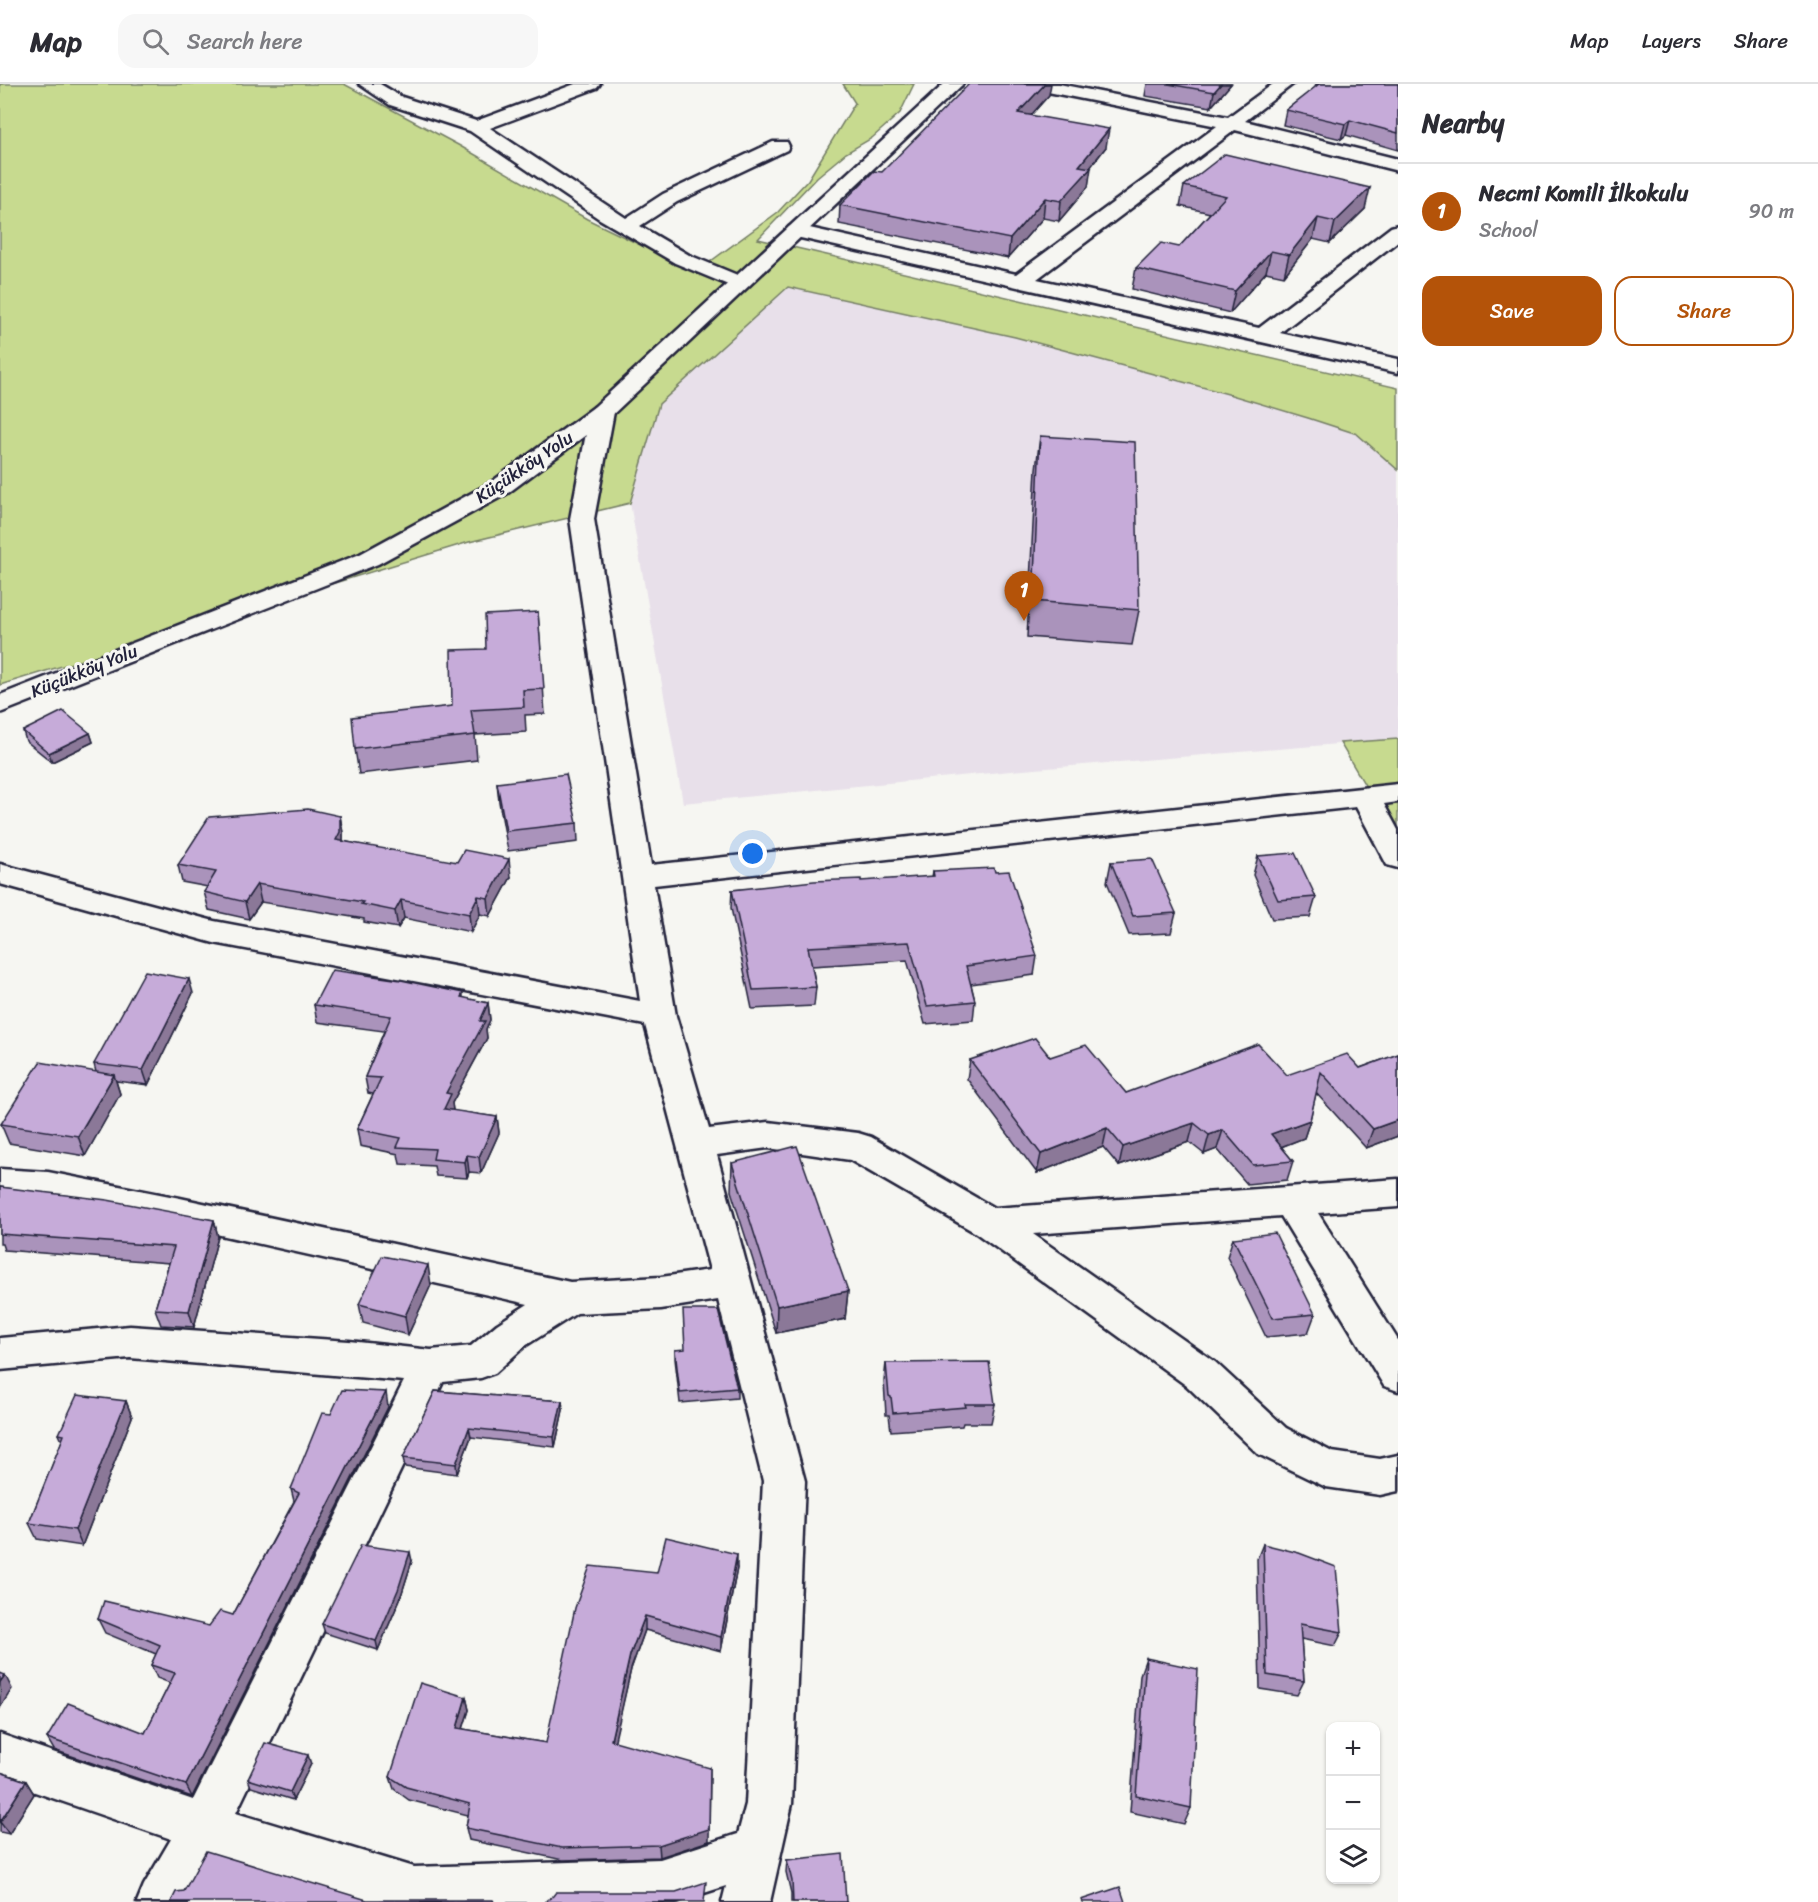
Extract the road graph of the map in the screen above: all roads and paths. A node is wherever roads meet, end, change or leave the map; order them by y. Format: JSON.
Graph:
{"nodes":[{"id":1,"x":368,"y":84,"type":"edge"},
{"id":2,"x":591,"y":84,"type":"edge"},
{"id":3,"x":954,"y":84,"type":"edge"},
{"id":4,"x":1033,"y":84,"type":"edge"},
{"id":5,"x":1284,"y":84,"type":"edge"},
{"id":6,"x":415,"y":86,"type":"dead end"},
{"id":7,"x":435,"y":114,"type":"junction"},
{"id":8,"x":1230,"y":123,"type":"junction"},
{"id":9,"x":476,"y":127,"type":"junction"},
{"id":10,"x":780,"y":146,"type":"dead end"},
{"id":11,"x":1398,"y":165,"type":"edge"},
{"id":12,"x":627,"y":226,"type":"junction"},
{"id":13,"x":796,"y":231,"type":"junction"},
{"id":14,"x":1398,"y":231,"type":"edge"},
{"id":15,"x":1019,"y":282,"type":"junction"},
{"id":16,"x":740,"y":283,"type":"junction"},
{"id":17,"x":1262,"y":337,"type":"junction"},
{"id":18,"x":1398,"y":366,"type":"edge"},
{"id":19,"x":602,"y":412,"type":"junction"},
{"id":20,"x":0,"y":705,"type":"edge"},
{"id":21,"x":1398,"y":793,"type":"edge"},
{"id":22,"x":1364,"y":795,"type":"junction"},
{"id":23,"x":1398,"y":858,"type":"edge"},
{"id":24,"x":0,"y":874,"type":"edge"},
{"id":25,"x":637,"y":877,"type":"junction"},
{"id":26,"x":658,"y":1016,"type":"junction"},
{"id":27,"x":696,"y":1144,"type":"junction"},
{"id":28,"x":0,"y":1183,"type":"edge"},
{"id":29,"x":1398,"y":1193,"type":"edge"},
{"id":30,"x":1290,"y":1200,"type":"junction"},
{"id":31,"x":989,"y":1223,"type":"junction"},
{"id":32,"x":730,"y":1283,"type":"junction"},
{"id":33,"x":570,"y":1298,"type":"junction"},
{"id":34,"x":0,"y":1354,"type":"edge"},
{"id":35,"x":431,"y":1367,"type":"junction"},
{"id":36,"x":1398,"y":1374,"type":"edge"},
{"id":37,"x":1398,"y":1473,"type":"edge"},
{"id":38,"x":0,"y":1757,"type":"edge"},
{"id":39,"x":204,"y":1827,"type":"junction"},
{"id":40,"x":759,"y":1851,"type":"junction"},
{"id":41,"x":161,"y":1902,"type":"edge"},
{"id":42,"x":746,"y":1902,"type":"edge"}],
"edges":[{"from":1,"to":7,"type":"street"},
{"from":2,"to":9,"type":"street"},
{"from":3,"to":13,"type":"street","name":"Küçükköy Yolu"},
{"from":4,"to":8,"type":"street"},
{"from":5,"to":8,"type":"street"},
{"from":6,"to":7,"type":"street"},
{"from":7,"to":9,"type":"street"},
{"from":8,"to":11,"type":"street"},
{"from":8,"to":15,"type":"street"},
{"from":9,"to":12,"type":"street"},
{"from":10,"to":12,"type":"street"},
{"from":12,"to":16,"type":"street"},
{"from":13,"to":15,"type":"street"},
{"from":13,"to":16,"type":"street","name":"Küçükköy Yolu"},
{"from":14,"to":17,"type":"street"},
{"from":15,"to":17,"type":"street"},
{"from":16,"to":19,"type":"street","name":"Küçükköy Yolu"},
{"from":17,"to":18,"type":"street"},
{"from":19,"to":20,"type":"street","name":"Küçükköy Yolu"},
{"from":19,"to":25,"type":"street"},
{"from":21,"to":22,"type":"street"},
{"from":22,"to":23,"type":"street"},
{"from":22,"to":25,"type":"street"},
{"from":24,"to":26,"type":"street"},
{"from":25,"to":26,"type":"street"},
{"from":26,"to":27,"type":"street"},
{"from":27,"to":31,"type":"street"},
{"from":27,"to":32,"type":"street"},
{"from":28,"to":33,"type":"street"},
{"from":29,"to":30,"type":"street"},
{"from":30,"to":31,"type":"street"},
{"from":30,"to":36,"type":"street"},
{"from":31,"to":37,"type":"street"},
{"from":32,"to":33,"type":"street"},
{"from":32,"to":40,"type":"street"},
{"from":33,"to":35,"type":"street"},
{"from":34,"to":35,"type":"street"},
{"from":35,"to":39,"type":"street"},
{"from":38,"to":39,"type":"street"},
{"from":39,"to":40,"type":"street"},
{"from":39,"to":41,"type":"street"},
{"from":40,"to":42,"type":"street"}]}
